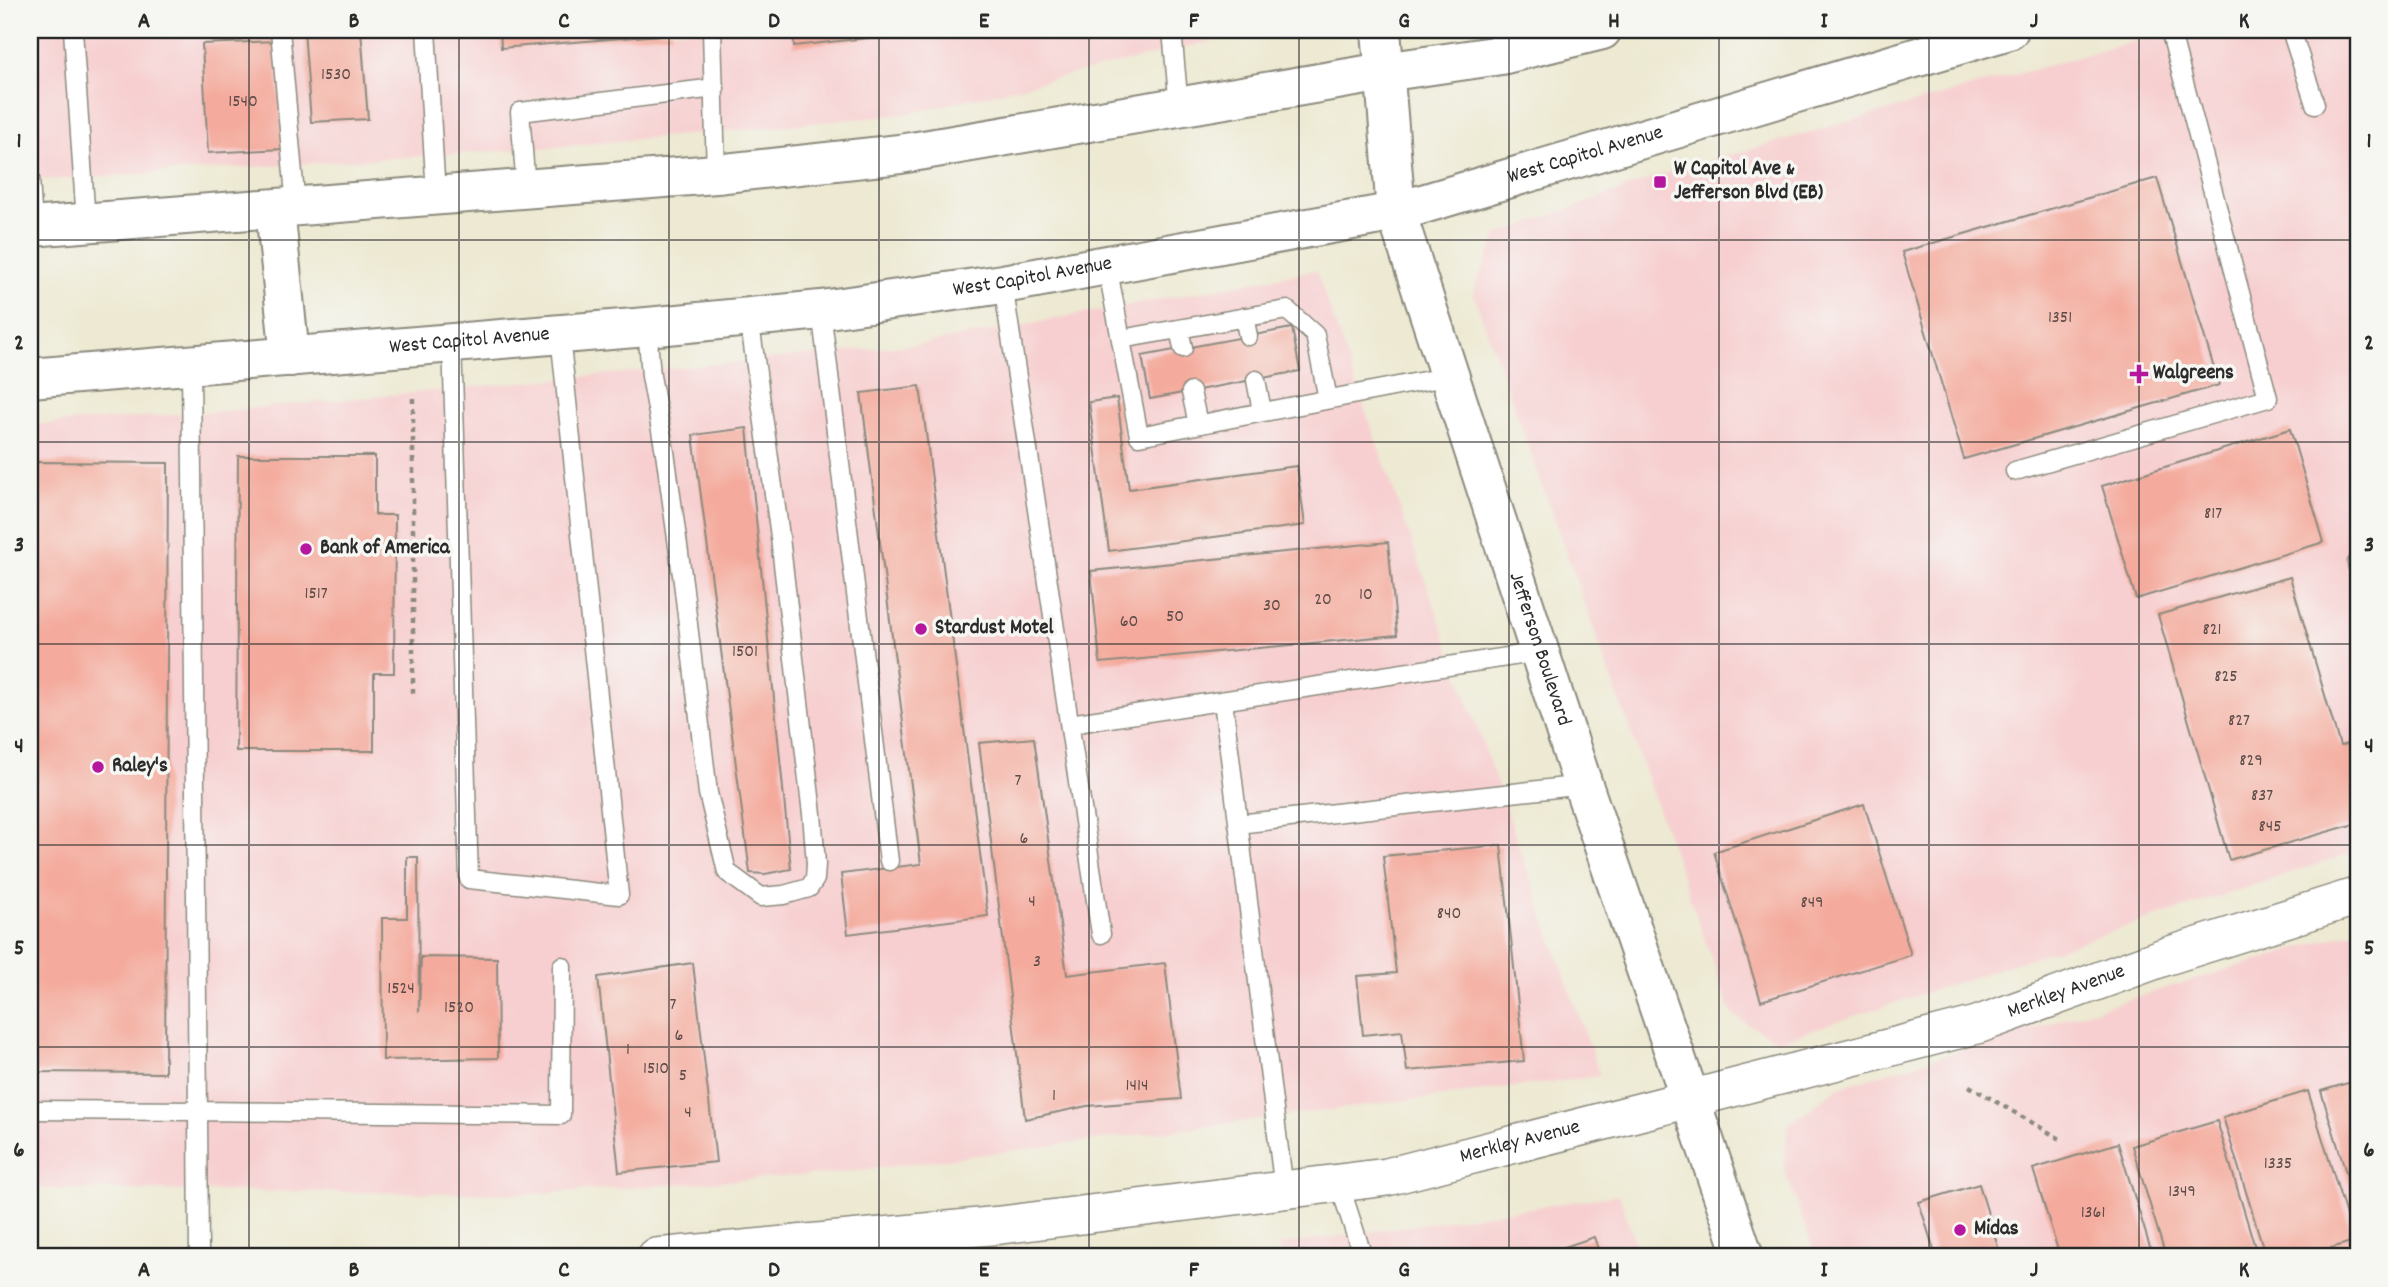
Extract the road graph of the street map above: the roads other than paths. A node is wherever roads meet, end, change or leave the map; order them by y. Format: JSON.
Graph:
{"nodes":[{"id":1,"x":73,"y":30,"type":"edge"},
{"id":2,"x":280,"y":30,"type":"edge"},
{"id":3,"x":426,"y":30,"type":"edge"},
{"id":4,"x":712,"y":30,"type":"edge"},
{"id":5,"x":1172,"y":30,"type":"edge"},
{"id":6,"x":1381,"y":30,"type":"edge"},
{"id":7,"x":1602,"y":30,"type":"edge"},
{"id":8,"x":2009,"y":30,"type":"edge"},
{"id":9,"x":2170,"y":30,"type":"edge"},
{"id":10,"x":2291,"y":30,"type":"edge"},
{"id":11,"x":1384,"y":72,"type":"junction"},
{"id":12,"x":715,"y":89,"type":"junction"},
{"id":13,"x":2315,"y":104,"type":"dead end"},
{"id":14,"x":1179,"y":108,"type":"junction"},
{"id":15,"x":716,"y":174,"type":"junction"},
{"id":16,"x":30,"y":178,"type":"edge"},
{"id":17,"x":526,"y":189,"type":"junction"},
{"id":18,"x":436,"y":195,"type":"junction"},
{"id":19,"x":286,"y":208,"type":"junction"},
{"id":20,"x":1396,"y":212,"type":"junction"},
{"id":21,"x":86,"y":223,"type":"junction"},
{"id":22,"x":31,"y":227,"type":"edge"},
{"id":23,"x":1107,"y":265,"type":"junction"},
{"id":24,"x":1003,"y":284,"type":"junction"},
{"id":25,"x":821,"y":310,"type":"junction"},
{"id":26,"x":750,"y":317,"type":"junction"},
{"id":27,"x":1244,"y":317,"type":"junction"},
{"id":28,"x":647,"y":327,"type":"junction"},
{"id":29,"x":1179,"y":329,"type":"junction"},
{"id":30,"x":560,"y":335,"type":"junction"},
{"id":31,"x":1248,"y":336,"type":"dead end"},
{"id":32,"x":1121,"y":339,"type":"junction"},
{"id":33,"x":452,"y":343,"type":"junction"},
{"id":34,"x":1183,"y":348,"type":"dead end"},
{"id":35,"x":290,"y":357,"type":"junction"},
{"id":36,"x":191,"y":366,"type":"junction"},
{"id":37,"x":1450,"y":376,"type":"junction"},
{"id":38,"x":30,"y":377,"type":"edge"},
{"id":39,"x":1256,"y":380,"type":"dead end"},
{"id":40,"x":1191,"y":392,"type":"dead end"},
{"id":41,"x":1328,"y":399,"type":"junction"},
{"id":42,"x":1262,"y":411,"type":"junction"},
{"id":43,"x":1198,"y":424,"type":"junction"},
{"id":44,"x":2015,"y":471,"type":"dead end"},
{"id":45,"x":1539,"y":652,"type":"junction"},
{"id":46,"x":1223,"y":701,"type":"junction"},
{"id":47,"x":1070,"y":724,"type":"junction"},
{"id":48,"x":1583,"y":785,"type":"junction"},
{"id":49,"x":1238,"y":824,"type":"junction"},
{"id":50,"x":889,"y":861,"type":"dead end"},
{"id":51,"x":2358,"y":896,"type":"edge"},
{"id":52,"x":1101,"y":934,"type":"dead end"},
{"id":53,"x":562,"y":966,"type":"dead end"},
{"id":54,"x":1689,"y":1099,"type":"junction"},
{"id":55,"x":30,"y":1110,"type":"edge"},
{"id":56,"x":198,"y":1111,"type":"junction"},
{"id":57,"x":1339,"y":1183,"type":"junction"},
{"id":58,"x":1284,"y":1190,"type":"junction"},
{"id":59,"x":675,"y":1256,"type":"edge"},
{"id":60,"x":199,"y":1257,"type":"edge"},
{"id":61,"x":1363,"y":1257,"type":"edge"},
{"id":62,"x":1744,"y":1257,"type":"edge"}],
"edges":[{"from":1,"to":21,"type":"lane"},
{"from":2,"to":19,"type":"lane"},
{"from":3,"to":18,"type":"lane"},
{"from":4,"to":12,"type":"lane"},
{"from":5,"to":14,"type":"lane"},
{"from":6,"to":11,"type":"main road","name":"Jefferson Boulevard"},
{"from":7,"to":11,"type":"main road"},
{"from":8,"to":20,"type":"main road","name":"West Capitol Avenue"},
{"from":9,"to":44,"type":"lane"},
{"from":10,"to":13,"type":"lane"},
{"from":11,"to":14,"type":"main road"},
{"from":11,"to":20,"type":"main road","name":"Jefferson Boulevard"},
{"from":12,"to":15,"type":"lane"},
{"from":12,"to":17,"type":"lane"},
{"from":14,"to":15,"type":"main road"},
{"from":15,"to":17,"type":"main road"},
{"from":16,"to":22,"type":"lane"},
{"from":17,"to":18,"type":"main road"},
{"from":18,"to":19,"type":"main road"},
{"from":19,"to":21,"type":"main road"},
{"from":19,"to":35,"type":"main road"},
{"from":20,"to":23,"type":"main road","name":"West Capitol Avenue"},
{"from":20,"to":37,"type":"main road","name":"Jefferson Boulevard"},
{"from":21,"to":22,"type":"main road"},
{"from":23,"to":24,"type":"main road","name":"West Capitol Avenue"},
{"from":23,"to":32,"type":"lane"},
{"from":24,"to":25,"type":"main road","name":"West Capitol Avenue"},
{"from":24,"to":47,"type":"lane"},
{"from":25,"to":26,"type":"main road","name":"West Capitol Avenue"},
{"from":25,"to":50,"type":"lane"},
{"from":26,"to":28,"type":"main road","name":"West Capitol Avenue"},
{"from":26,"to":28,"type":"lane"},
{"from":27,"to":29,"type":"lane"},
{"from":27,"to":31,"type":"lane"},
{"from":27,"to":41,"type":"lane"},
{"from":28,"to":30,"type":"main road","name":"West Capitol Avenue"},
{"from":29,"to":32,"type":"lane"},
{"from":29,"to":34,"type":"lane"},
{"from":30,"to":33,"type":"main road","name":"West Capitol Avenue"},
{"from":30,"to":33,"type":"lane"},
{"from":32,"to":43,"type":"lane"},
{"from":33,"to":35,"type":"main road","name":"West Capitol Avenue"},
{"from":35,"to":36,"type":"main road","name":"West Capitol Avenue"},
{"from":36,"to":38,"type":"main road","name":"West Capitol Avenue"},
{"from":36,"to":56,"type":"lane"},
{"from":37,"to":41,"type":"lane"},
{"from":37,"to":45,"type":"main road","name":"Jefferson Boulevard"},
{"from":39,"to":42,"type":"lane"},
{"from":40,"to":43,"type":"lane"},
{"from":41,"to":42,"type":"lane"},
{"from":42,"to":43,"type":"lane"},
{"from":45,"to":46,"type":"lane"},
{"from":45,"to":48,"type":"main road","name":"Jefferson Boulevard"},
{"from":46,"to":47,"type":"lane"},
{"from":46,"to":49,"type":"lane"},
{"from":47,"to":52,"type":"lane"},
{"from":48,"to":49,"type":"lane"},
{"from":48,"to":54,"type":"main road","name":"Jefferson Boulevard"},
{"from":49,"to":58,"type":"lane"},
{"from":51,"to":54,"type":"street","name":"Merkley Avenue"},
{"from":53,"to":56,"type":"lane"},
{"from":54,"to":57,"type":"street","name":"Merkley Avenue"},
{"from":54,"to":62,"type":"main road","name":"Jefferson Boulevard"},
{"from":55,"to":56,"type":"lane"},
{"from":56,"to":60,"type":"lane"},
{"from":57,"to":58,"type":"street","name":"Merkley Avenue"},
{"from":57,"to":61,"type":"lane"},
{"from":58,"to":59,"type":"street","name":"Merkley Avenue"}]}
